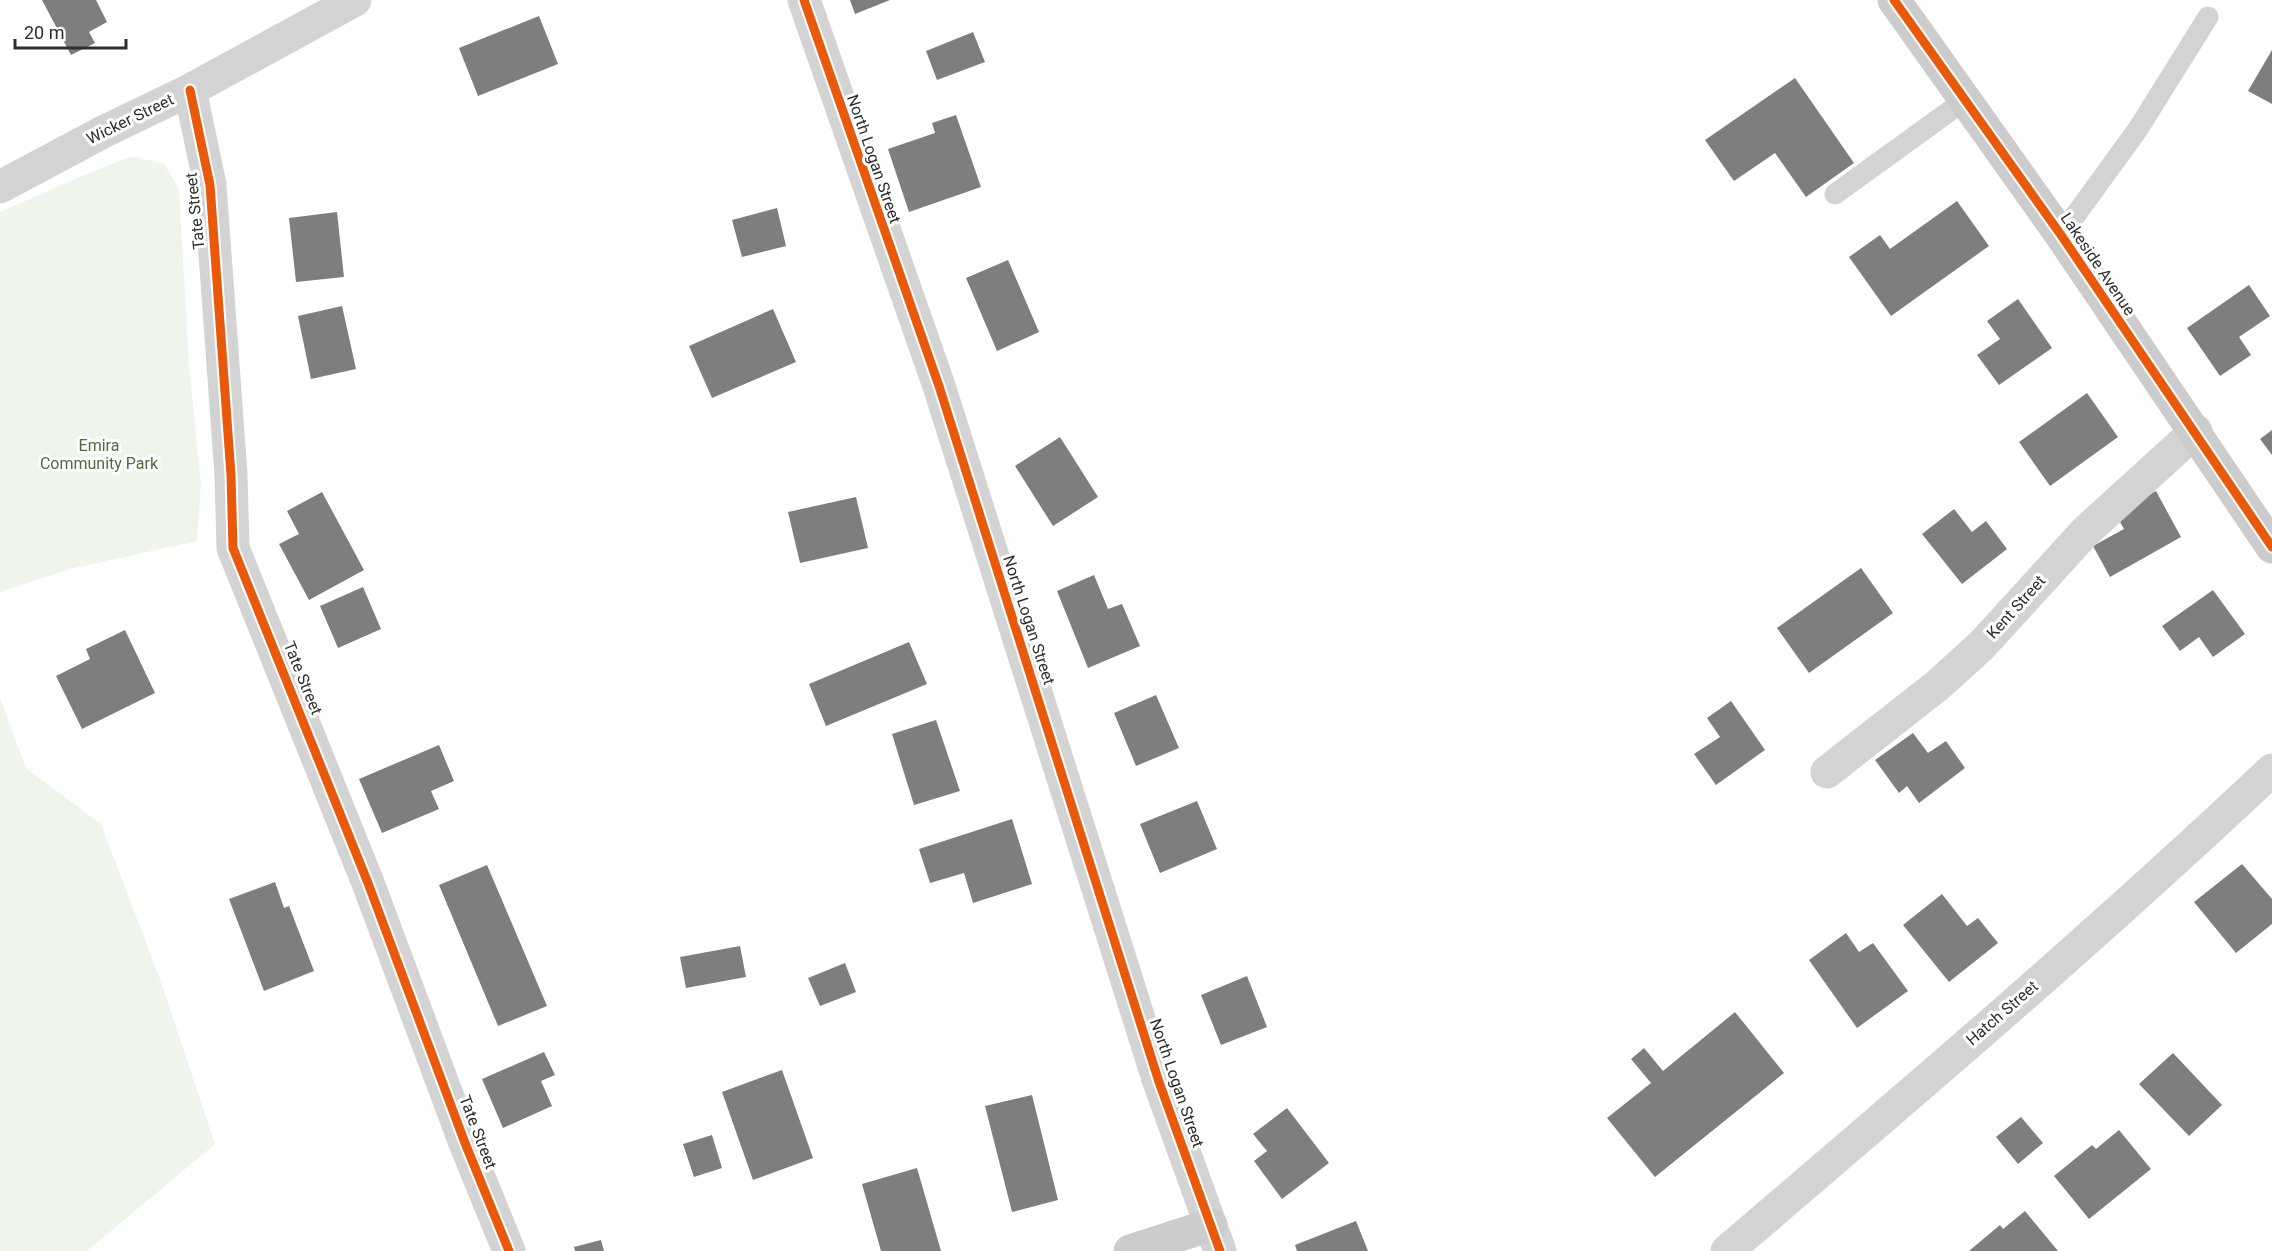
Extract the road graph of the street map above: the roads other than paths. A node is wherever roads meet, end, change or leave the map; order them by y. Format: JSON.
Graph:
{"nodes":[{"id":1,"x":355,"y":0,"type":"edge"},
{"id":2,"x":804,"y":0,"type":"edge"},
{"id":3,"x":1894,"y":0,"type":"edge"},
{"id":4,"x":2208,"y":17,"type":"dead end"},
{"id":5,"x":190,"y":90,"type":"junction"},
{"id":6,"x":1965,"y":99,"type":"junction"},
{"id":7,"x":0,"y":187,"type":"edge"},
{"id":8,"x":1834,"y":194,"type":"dead end"},
{"id":9,"x":2061,"y":235,"type":"junction"},
{"id":10,"x":2196,"y":431,"type":"junction"},
{"id":11,"x":2272,"y":547,"type":"edge"},
{"id":12,"x":2272,"y":770,"type":"edge"},
{"id":13,"x":1827,"y":772,"type":"dead end"},
{"id":14,"x":1215,"y":1238,"type":"edge"},
{"id":15,"x":509,"y":1251,"type":"edge"},
{"id":16,"x":1130,"y":1251,"type":"edge"},
{"id":17,"x":1727,"y":1251,"type":"edge"}],
"edges":[{"from":1,"to":5,"type":"street","name":"Wicker Street"},
{"from":2,"to":14,"type":"street","name":"North Logan Street"},
{"from":3,"to":6,"type":"street","name":"Lakeside Avenue"},
{"from":4,"to":9,"type":"lane"},
{"from":5,"to":7,"type":"street","name":"Wicker Street"},
{"from":5,"to":15,"type":"street","name":"Tate Street"},
{"from":6,"to":8,"type":"lane"},
{"from":6,"to":9,"type":"street","name":"Lakeside Avenue"},
{"from":9,"to":10,"type":"street","name":"Lakeside Avenue"},
{"from":10,"to":11,"type":"street","name":"Lakeside Avenue"},
{"from":10,"to":13,"type":"street","name":"Kent Street"},
{"from":12,"to":17,"type":"street","name":"Hatch Street"},
{"from":14,"to":16,"type":"street"}]}
